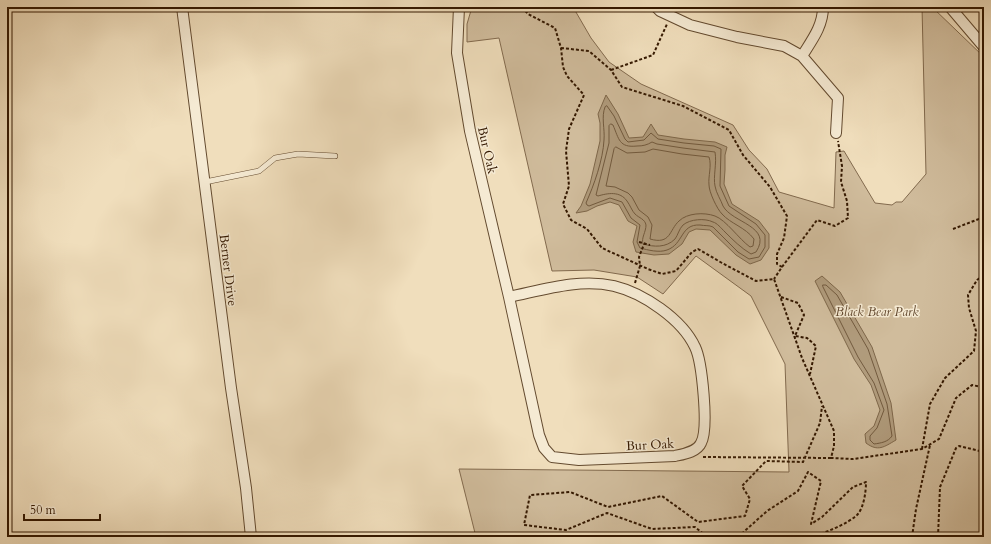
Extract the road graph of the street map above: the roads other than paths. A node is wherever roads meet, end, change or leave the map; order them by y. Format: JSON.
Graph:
{"nodes":[{"id":1,"x":182,"y":7,"type":"edge"},
{"id":2,"x":459,"y":7,"type":"edge"},
{"id":3,"x":656,"y":7,"type":"edge"},
{"id":4,"x":824,"y":7,"type":"edge"},
{"id":5,"x":950,"y":7,"type":"edge"},
{"id":6,"x":984,"y":47,"type":"edge"},
{"id":7,"x":802,"y":56,"type":"junction"},
{"id":8,"x":836,"y":133,"type":"road end"},
{"id":9,"x":335,"y":156,"type":"dead end"},
{"id":10,"x":205,"y":182,"type":"junction"},
{"id":11,"x":509,"y":297,"type":"junction"},
{"id":12,"x":251,"y":537,"type":"edge"}],
"edges":[{"from":1,"to":10,"type":"street","name":"Berner Drive"},
{"from":2,"to":11,"type":"street","name":"Bur Oak"},
{"from":3,"to":7,"type":"street"},
{"from":4,"to":7,"type":"street"},
{"from":5,"to":6,"type":"street"},
{"from":7,"to":8,"type":"street"},
{"from":9,"to":10,"type":"lane"},
{"from":10,"to":12,"type":"street","name":"Berner Drive"},
{"from":11,"to":11,"type":"street","name":"Bur Oak"}]}
